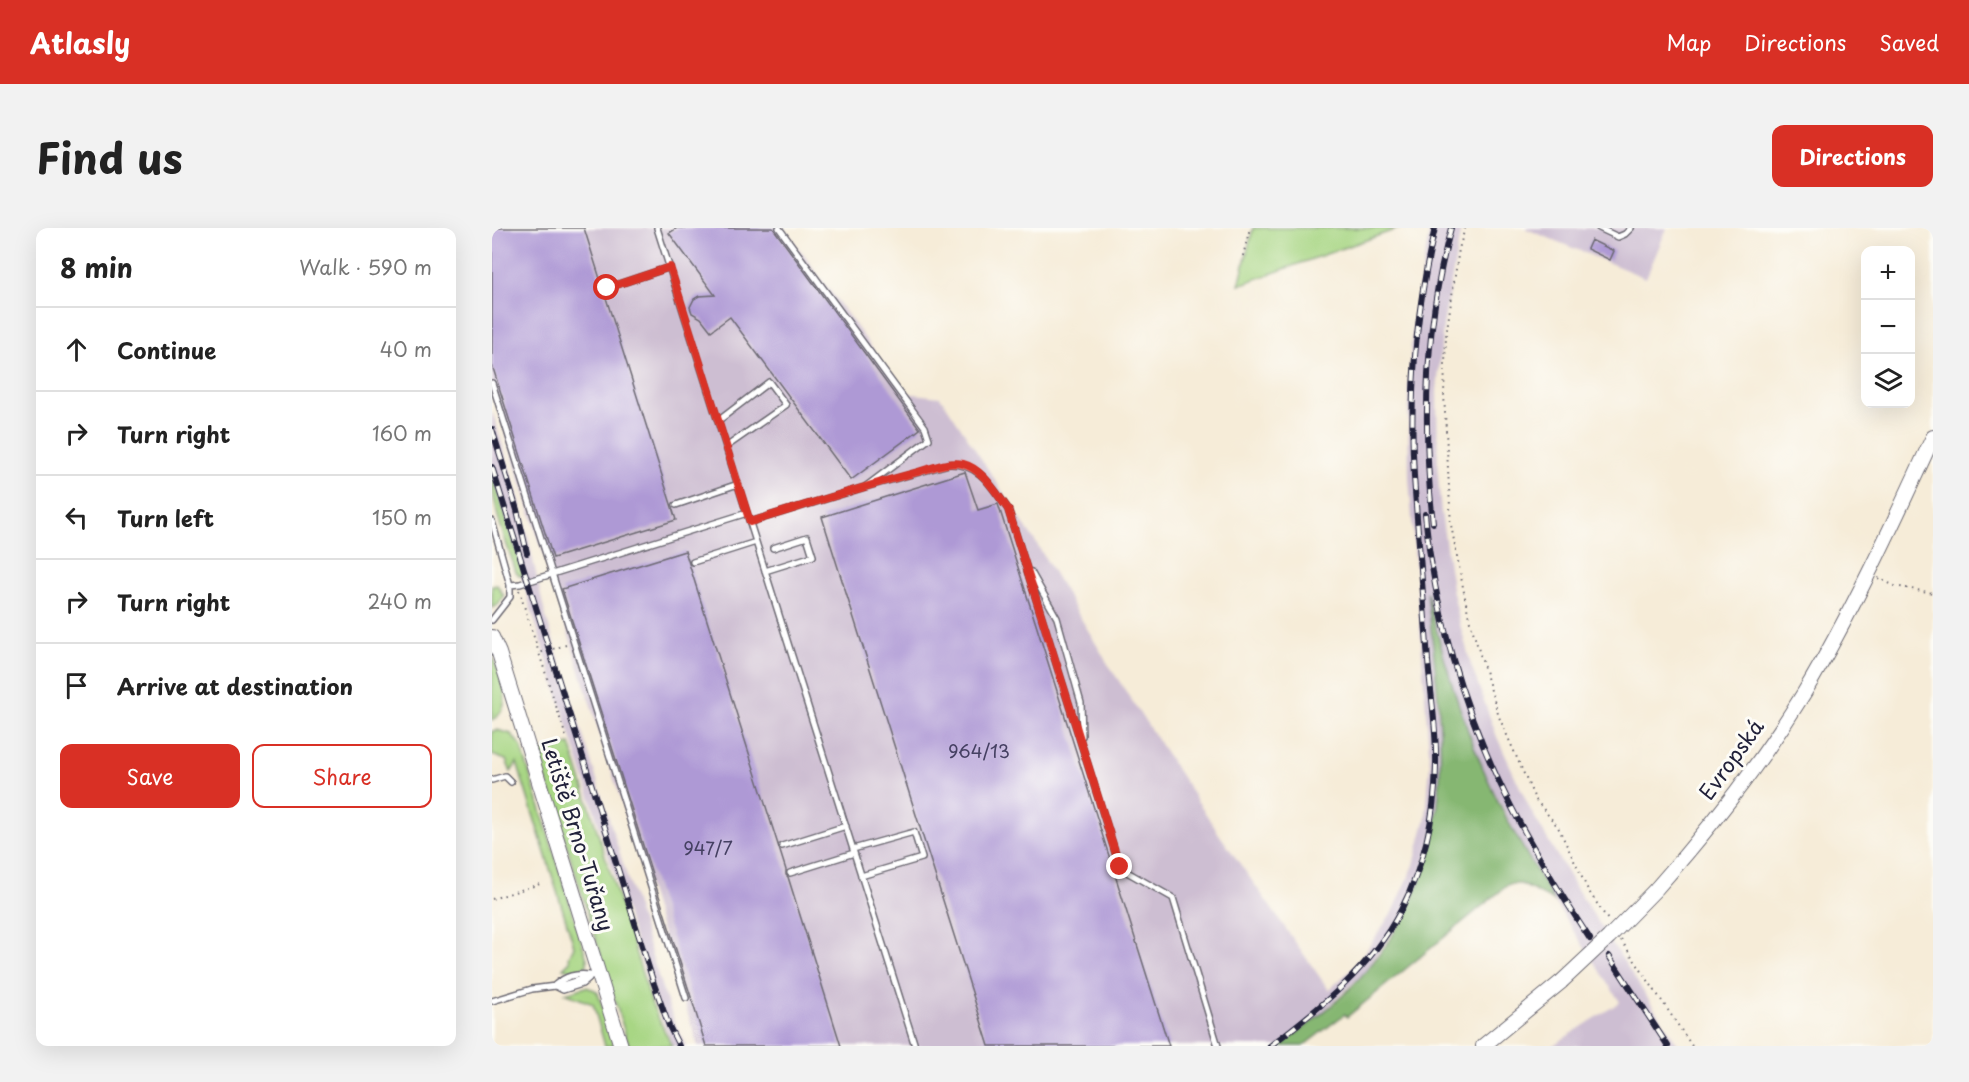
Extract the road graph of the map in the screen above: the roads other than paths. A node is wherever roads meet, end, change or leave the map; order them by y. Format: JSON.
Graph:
{"nodes":[{"id":1,"x":657,"y":228,"type":"edge"},
{"id":2,"x":779,"y":228,"type":"edge"},
{"id":3,"x":1599,"y":228,"type":"edge"},
{"id":4,"x":1631,"y":228,"type":"edge"},
{"id":5,"x":670,"y":267,"type":"junction"},
{"id":6,"x":607,"y":288,"type":"dead end"},
{"id":7,"x":492,"y":382,"type":"edge"},
{"id":8,"x":718,"y":421,"type":"junction"},
{"id":9,"x":1933,"y":437,"type":"edge"},
{"id":10,"x":726,"y":447,"type":"junction"},
{"id":11,"x":738,"y":484,"type":"junction"},
{"id":12,"x":865,"y":487,"type":"junction"},
{"id":13,"x":676,"y":505,"type":"dead end"},
{"id":14,"x":747,"y":513,"type":"junction"},
{"id":15,"x":492,"y":521,"type":"edge"},
{"id":16,"x":750,"y":522,"type":"junction"},
{"id":17,"x":756,"y":542,"type":"junction"},
{"id":18,"x":773,"y":548,"type":"dead end"},
{"id":19,"x":1025,"y":561,"type":"junction"},
{"id":20,"x":693,"y":562,"type":"dead end"},
{"id":21,"x":765,"y":571,"type":"junction"},
{"id":22,"x":552,"y":573,"type":"junction"},
{"id":23,"x":513,"y":585,"type":"junction"},
{"id":24,"x":492,"y":620,"type":"edge"},
{"id":25,"x":492,"y":637,"type":"edge"},
{"id":26,"x":1082,"y":744,"type":"junction"},
{"id":27,"x":492,"y":780,"type":"edge"},
{"id":28,"x":511,"y":782,"type":"dead end"},
{"id":29,"x":846,"y":826,"type":"junction"},
{"id":30,"x":782,"y":846,"type":"dead end"},
{"id":31,"x":854,"y":851,"type":"junction"},
{"id":32,"x":790,"y":873,"type":"dead end"},
{"id":33,"x":861,"y":876,"type":"junction"},
{"id":34,"x":595,"y":975,"type":"junction"},
{"id":35,"x":686,"y":998,"type":"dead end"},
{"id":36,"x":492,"y":1001,"type":"edge"},
{"id":37,"x":621,"y":1046,"type":"edge"},
{"id":38,"x":915,"y":1046,"type":"edge"},
{"id":39,"x":1218,"y":1046,"type":"edge"},
{"id":40,"x":1484,"y":1046,"type":"edge"}],
"edges":[{"from":1,"to":5,"type":"lane"},
{"from":2,"to":12,"type":"lane"},
{"from":3,"to":4,"type":"lane"},
{"from":5,"to":6,"type":"lane"},
{"from":5,"to":8,"type":"lane"},
{"from":7,"to":22,"type":"lane"},
{"from":8,"to":10,"type":"lane"},
{"from":8,"to":10,"type":"lane"},
{"from":9,"to":40,"type":"street","name":"Evropská","bridge":true},
{"from":10,"to":11,"type":"lane"},
{"from":11,"to":13,"type":"lane"},
{"from":11,"to":14,"type":"lane"},
{"from":12,"to":16,"type":"lane"},
{"from":12,"to":19,"type":"lane"},
{"from":14,"to":16,"type":"lane"},
{"from":14,"to":22,"type":"lane"},
{"from":15,"to":23,"type":"lane"},
{"from":16,"to":17,"type":"lane"},
{"from":17,"to":20,"type":"lane"},
{"from":17,"to":21,"type":"lane"},
{"from":18,"to":21,"type":"lane"},
{"from":19,"to":26,"type":"lane"},
{"from":19,"to":26,"type":"lane"},
{"from":21,"to":29,"type":"lane"},
{"from":22,"to":23,"type":"lane"},
{"from":22,"to":35,"type":"lane"},
{"from":23,"to":24,"type":"lane"},
{"from":25,"to":34,"type":"street","name":"Letiště Brno-Tuřany"},
{"from":26,"to":39,"type":"lane"},
{"from":27,"to":28,"type":"lane"},
{"from":29,"to":30,"type":"lane"},
{"from":29,"to":31,"type":"lane"},
{"from":31,"to":32,"type":"lane"},
{"from":31,"to":33,"type":"lane"},
{"from":31,"to":33,"type":"lane"},
{"from":33,"to":38,"type":"lane"},
{"from":34,"to":36,"type":"lane"},
{"from":34,"to":37,"type":"street","name":"Letiště Brno-Tuřany"}]}
